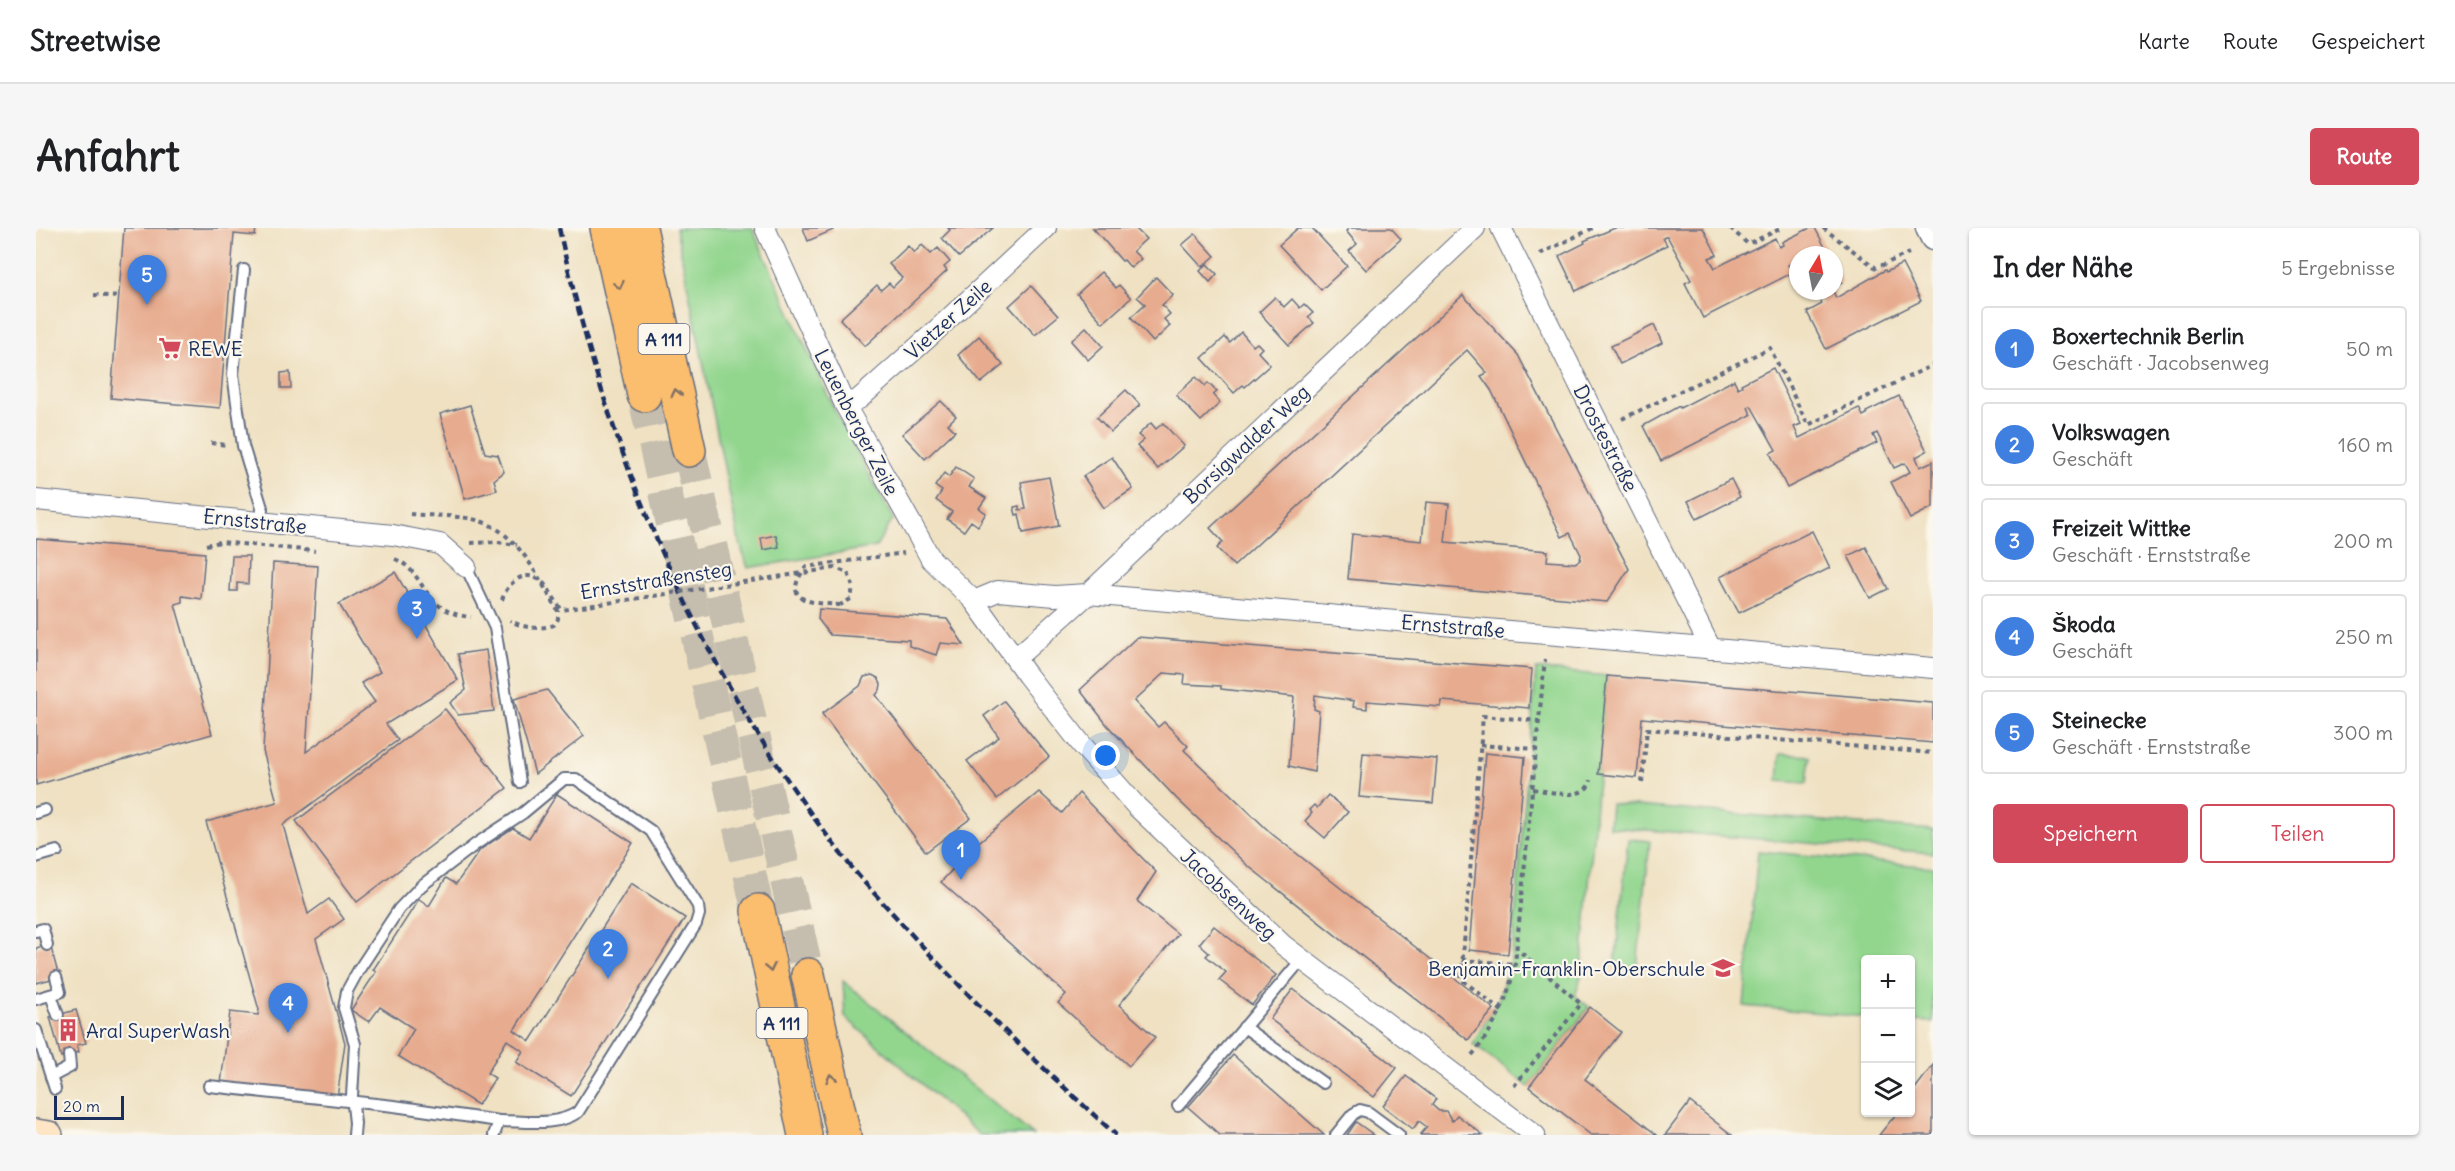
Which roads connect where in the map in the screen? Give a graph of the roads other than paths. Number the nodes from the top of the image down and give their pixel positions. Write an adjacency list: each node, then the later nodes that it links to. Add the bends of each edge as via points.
1 (607, 228): 10 (highway, A 111, one-way to 10)
2 (640, 228): 12 (highway, A 111, one-way to 2)
3 (765, 228): 11 (street, Leuenberger Zeile)
4 (1046, 228): 11 (street, Vietzer Zeile, via 859,399)
5 (1475, 228): 16 (street, Borsigwalder Weg)
6 (1501, 228): 18 (street, Drostestraße)
7 (1928, 228): 8 (street)
8 (1933, 238)
9 (244, 270): 14 (lane, via 233,375 243,446 262,508)
10 (644, 395)
11 (845, 405): 17 (street, Leuenberger Zeile, via 931,560)
12 (689, 450)
13 (36, 500): 14 (street, Ernststraße)
14 (261, 522): 15 (street, Ernststraße, via 393,535 440,544)
15 (466, 567): 21 (lane, via 499,644)
16 (1088, 594): 17 (street, Ernststraße, via 1054,596 998,591); 18 (street, Ernststraße); 19 (street, Borsigwalder Weg)
17 (974, 601): 19 (street, Jacobsenweg)
18 (1711, 649): 20 (street, Ernststraße)
19 (1016, 658): 27 (street, Jacobsenweg, via 1082,745 1137,807)
20 (1933, 668)
21 (520, 782)
22 (57, 851): 23 (lane)
23 (36, 857)
24 (758, 911): 47 (highway, A 111, one-way to 47)
25 (36, 931): 26 (lane, via 43,929)
26 (47, 945)
27 (1302, 959): 33 (lane); 51 (street, Jacobsenweg)
28 (808, 975): 48 (highway, A 111, one-way to 28)
29 (56, 977): 30 (lane, via 60,992)
30 (51, 995): 31 (lane); 32 (lane)
31 (37, 996)
32 (58, 1015)
33 (1245, 1027): 37 (lane); 41 (lane)
34 (36, 1030): 36 (lane)
35 (69, 1055): 36 (lane, via 70,1067)
36 (51, 1077): 39 (lane)
37 (1323, 1083)
38 (209, 1086): 40 (lane)
39 (55, 1089)
40 (353, 1102): 42 (lane); 42 (lane, via 355,1044 346,1019 345,999 358,971 399,909 421,886 564,779 576,779 651,831 698,906 699,914 578,1112 557,1121); 45 (lane)
41 (1178, 1106)
42 (499, 1121): 46 (lane)
43 (36, 1133): 44 (main road)
44 (49, 1135)
45 (354, 1135)
46 (494, 1135)
47 (805, 1135)
48 (844, 1135)
49 (1336, 1135): 50 (lane, via 1360,1110)
50 (1399, 1135)
51 (1535, 1135)

